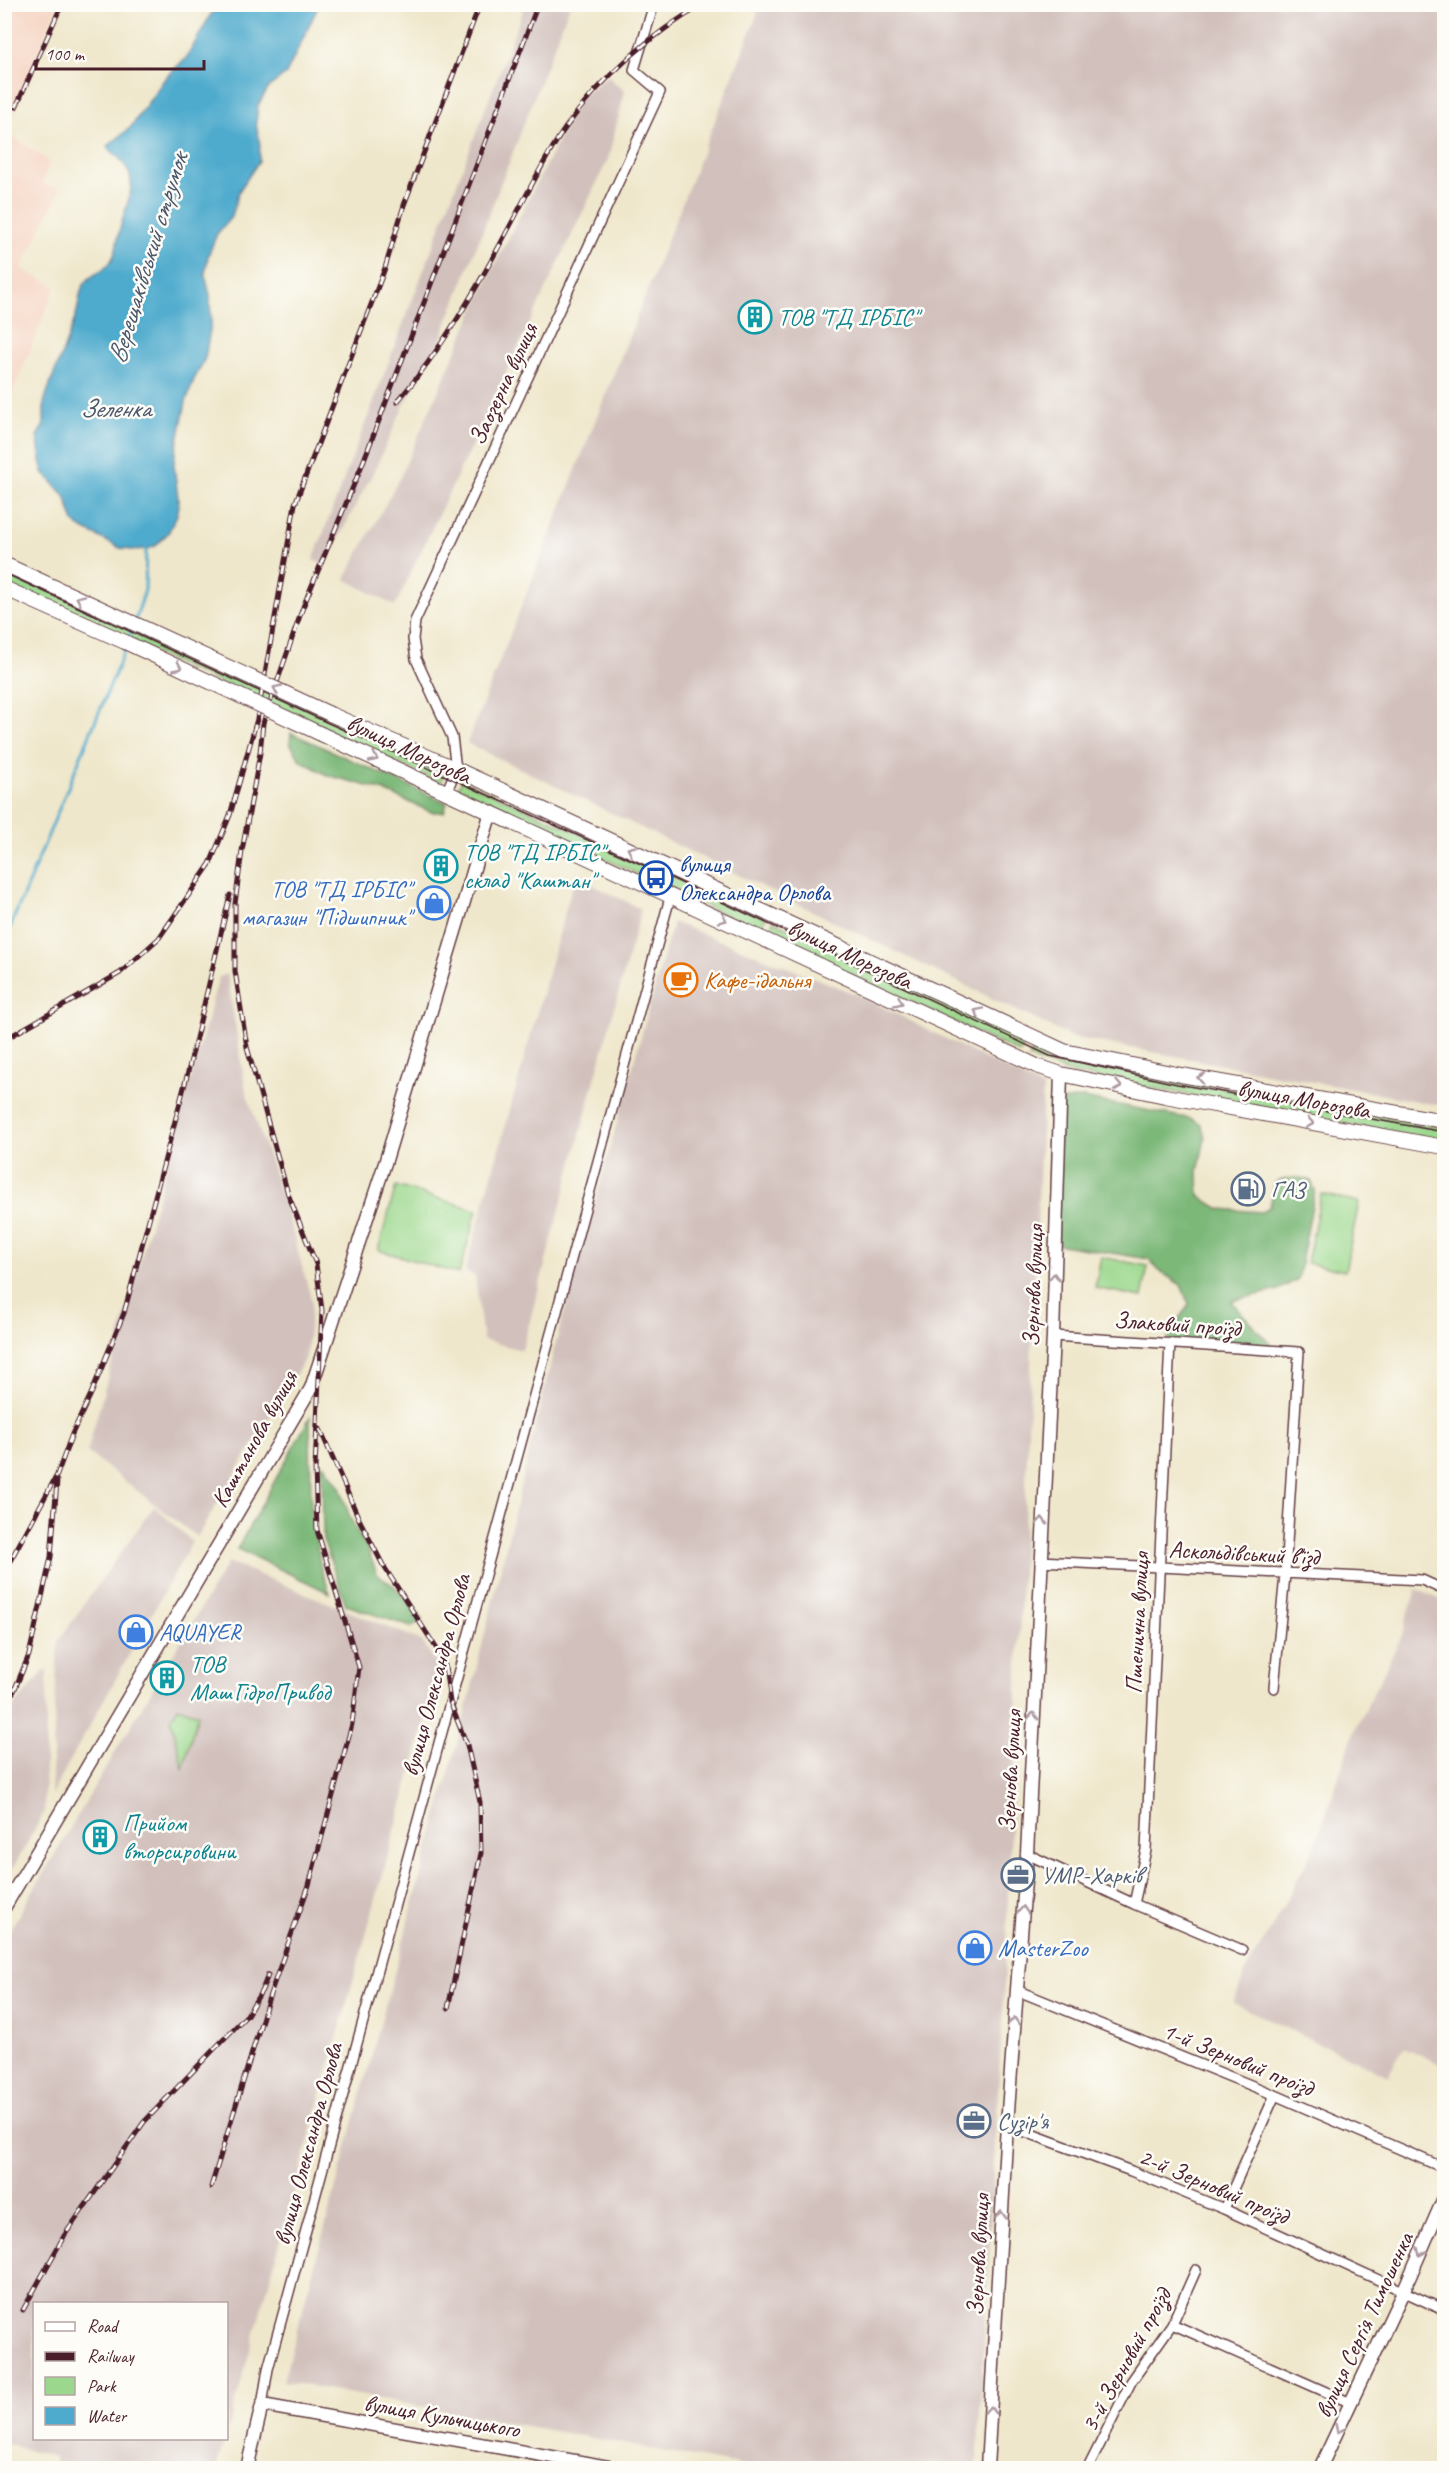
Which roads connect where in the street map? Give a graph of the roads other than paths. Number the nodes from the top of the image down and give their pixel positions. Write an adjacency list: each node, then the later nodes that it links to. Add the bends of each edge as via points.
1 (654, 4): 4 (street, Заозерна вулиця, via 634,70 660,92 415,621 416,659 447,722)
2 (4, 564): 4 (main road, вулиця Морозова, one-way to 2, bridge)
3 (4, 588): 5 (main road, вулиця Морозова, one-way to 5, bridge)
4 (456, 769): 5 (street, Заозерна вулиця); 8 (main road, вулиця Морозова, one-way to 4)
5 (447, 791): 6 (main road, вулиця Морозова)
6 (491, 812): 7 (main road, вулиця Морозова); 24 (street, Каштанова вулиця, via 386,1160 310,1388)
7 (671, 894): 9 (main road, вулиця Морозова, one-way to 9); 37 (street, вулиця Олександра Орлова, via 271,2358)
8 (771, 914): 9 (main road); 10 (main road, вулиця Морозова, one-way to 8)
9 (761, 937): 11 (main road, вулиця Морозова, one-way to 11)
10 (1031, 1037): 11 (main road); 13 (main road, вулиця Морозова, one-way to 10, via 1079,1055)
11 (1021, 1058): 12 (main road, вулиця Морозова)
12 (1061, 1074): 14 (main road, вулиця Морозова, one-way to 14); 15 (street, Зернова вулиця, one-way to 12)
13 (1444, 1121)
14 (1444, 1147)
15 (1053, 1336): 16 (street, Злаковий проїзд); 17 (street, Зернова вулиця, one-way to 15)
16 (1170, 1343): 18 (street, Пшенична вулиця); 19 (street, Злаковий проїзд, via 1299,1352)
17 (1040, 1561): 18 (street, Аскольдівський в'їзд); 22 (street, Зернова вулиця, one-way to 17)
18 (1159, 1568): 19 (street, Аскольдівський в'їзд); 23 (street, Пшенична вулиця, via 1146,1850)
19 (1285, 1575): 20 (street, Аскольдівський в'їзд, via 1422,1580); 21 (street)
20 (1444, 1590)
21 (1274, 1688)
22 (1027, 1854): 23 (street); 26 (street, Зернова вулиця, one-way to 22)
23 (1134, 1904): 25 (street)
24 (4, 1908)
25 (1242, 1950)
26 (1016, 1990): 27 (street, 1-й Зерновий проїзд); 28 (street, Зернова вулиця, one-way to 26)
27 (1275, 2095): 29 (street, 1-й Зерновий проїзд); 31 (street)
28 (1007, 2125): 31 (street, 2-й Зерновий проїзд); 40 (street, Зернова вулиця, one-way to 28)
29 (1444, 2168)
30 (1444, 2198): 33 (street, вулиця Сергія Тимошенка, one-way to 33)
31 (1224, 2209): 33 (street, 2-й Зерновий проїзд)
32 (1196, 2270): 35 (street, 3-й Зерновий проїзд)
33 (1403, 2292): 34 (street, 2-й Зерновий проїзд); 36 (street, вулиця Сергія Тимошенка)
34 (1444, 2310)
35 (1172, 2324): 36 (street); 41 (street, 3-й Зерновий проїзд, via 1131,2382)
36 (1352, 2403): 42 (street, вулиця Сергія Тимошенка, one-way to 42)
37 (262, 2405): 38 (street, вулиця Олександра Орлова); 39 (street, вулиця Кульчицького)
38 (247, 2469)
39 (614, 2469)
40 (987, 2469)
41 (1088, 2469)
42 (1320, 2469)

